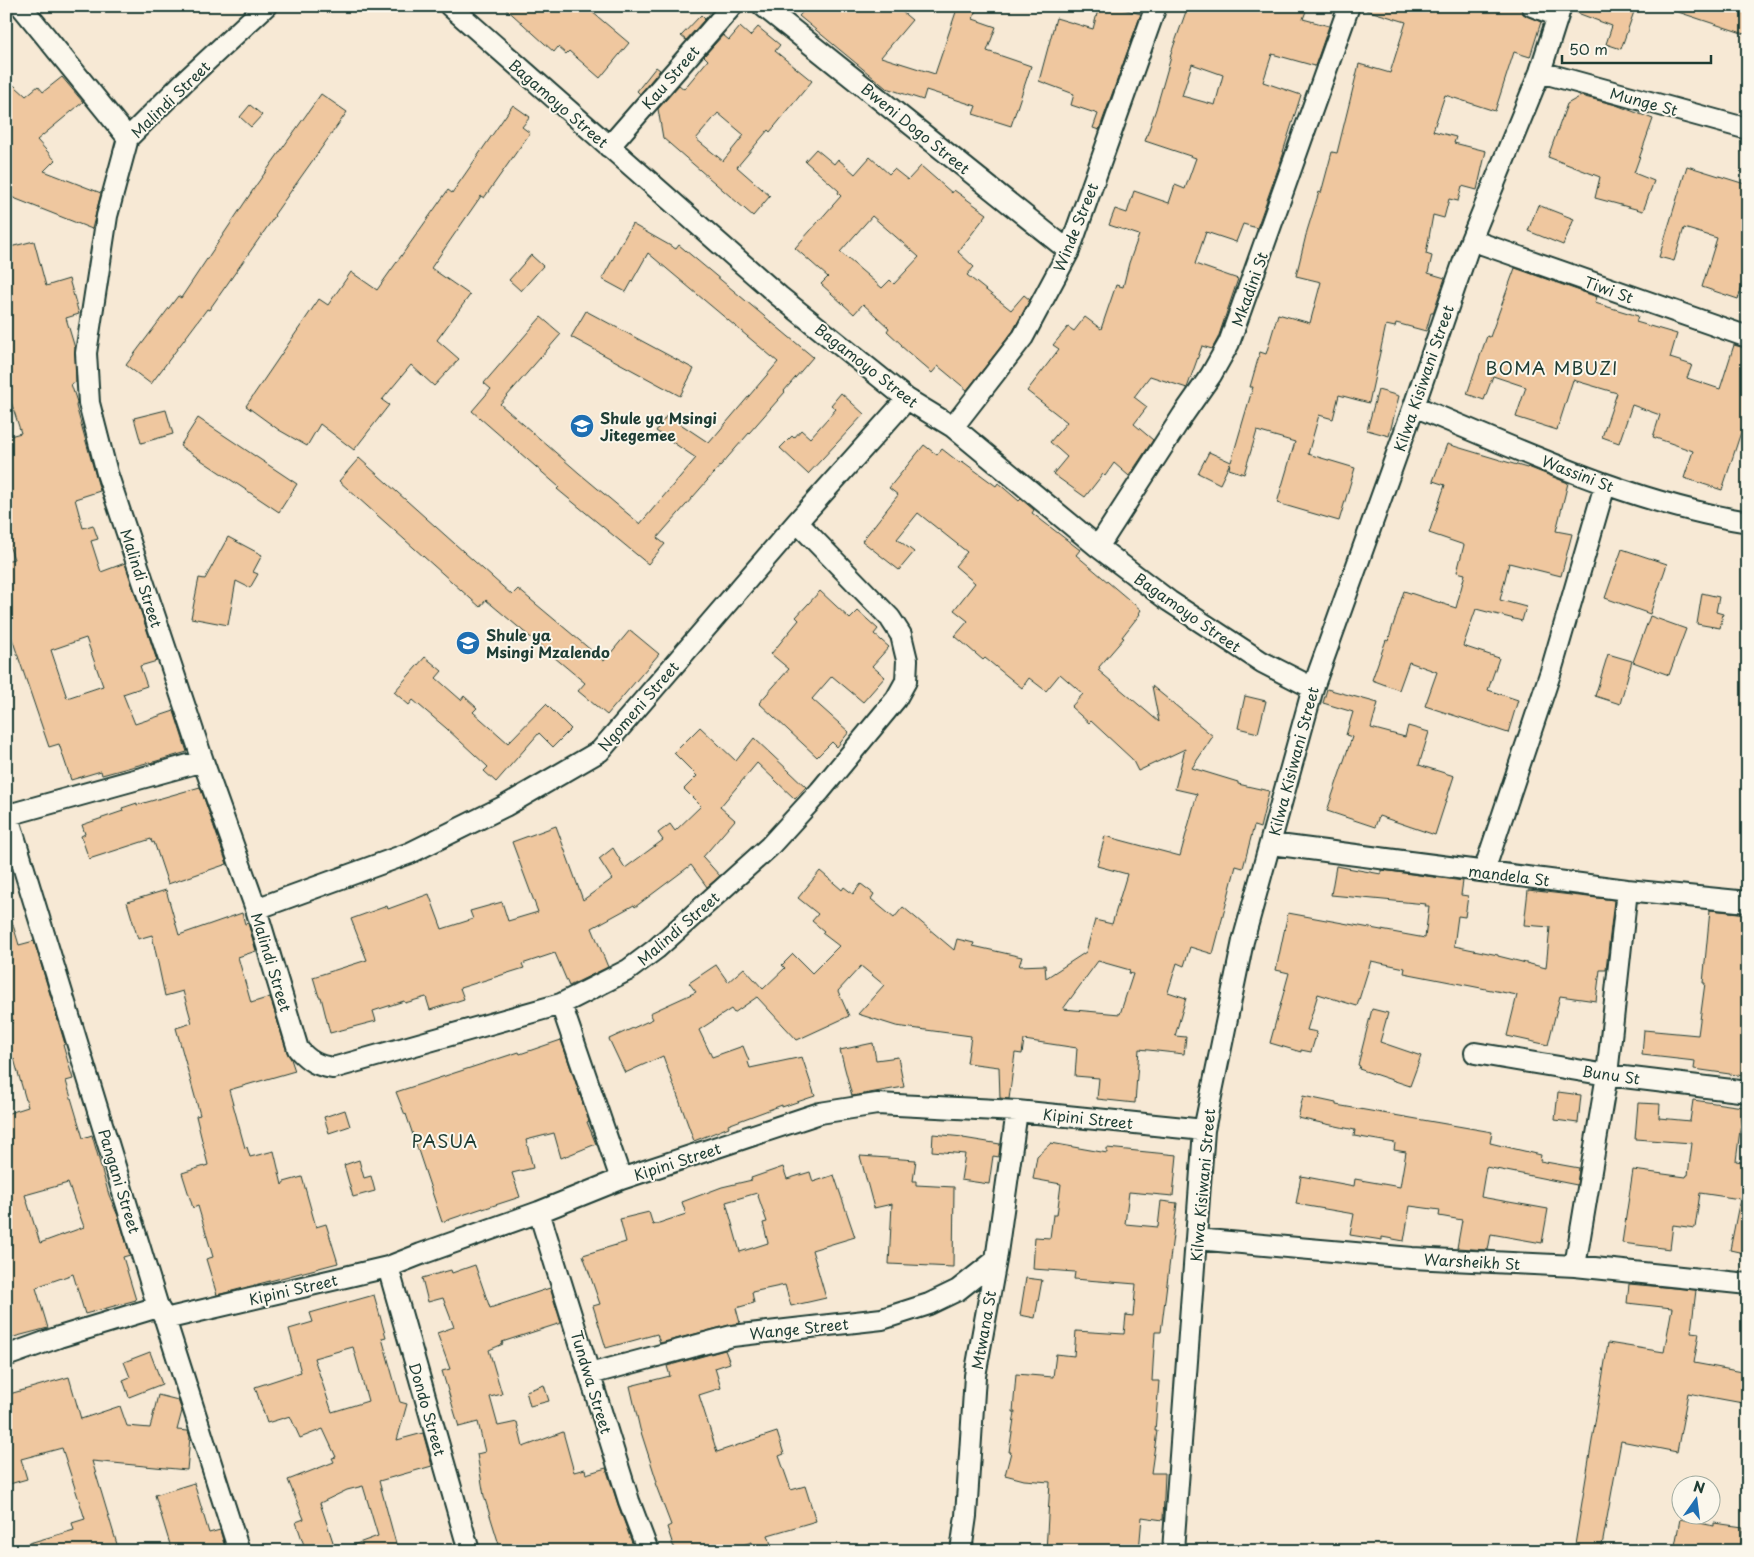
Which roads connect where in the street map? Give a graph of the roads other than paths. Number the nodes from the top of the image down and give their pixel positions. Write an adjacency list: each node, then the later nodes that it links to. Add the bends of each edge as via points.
1 (21, 6): 12 (street)
2 (266, 6): 12 (street, Malindi Street)
3 (450, 6): 13 (street, Bagamoyo Street)
4 (732, 6): 13 (street, Kau Street)
5 (763, 6): 15 (street, Bweni Dogo Street)
6 (1156, 6): 15 (street, Winde Street)
7 (1349, 6): 23 (street, Mkadini St, via 1229,343)
8 (1532, 6): 9 (street)
9 (1560, 11): 10 (street, Kilwa Kisiwani Street)
10 (1540, 72): 11 (street, Munge St); 14 (street, Kilwa Kisiwani Street)
11 (1748, 129)
12 (128, 138): 25 (street, Malindi Street, via 107,216 89,327 86,352 89,403 107,473)
13 (609, 147): 17 (street, Bagamoyo Street, via 780,296)
14 (1470, 240): 16 (street, Tiwi St); 18 (street, Kilwa Kisiwani Street)
15 (1069, 251): 19 (street, Winde Street, via 1023,337)
16 (1748, 337)
17 (907, 399): 19 (street, Bagamoyo Street); 21 (street, Ngomeni Street)
18 (1414, 406): 20 (street, Wassini St); 24 (street, Kilwa Kisiwani Street)
19 (953, 427): 23 (street, Bagamoyo Street)
20 (1605, 485): 22 (street, Wassini St, via 1712,517); 28 (street, via 1551,671)
21 (797, 522): 31 (street, Ngomeni Street, via 600,752 505,806 410,853); 32 (street, Malindi Street, via 890,618 902,635 907,660 906,681 890,707 769,847 656,949 628,970)
22 (1748, 522)
23 (1098, 547): 24 (street, Bagamoyo Street, via 1223,637 1262,662)
24 (1313, 688): 27 (street, Kilwa Kisiwani Street)
25 (203, 761): 26 (street); 31 (street, Malindi Street)
26 (7, 812): 45 (street, Pangani Street)
27 (1271, 844): 28 (street, mandela St); 37 (street, Kilwa Kisiwani Street, via 1243,942)
28 (1484, 871): 29 (street, mandela St)
29 (1627, 890): 30 (street, mandela St); 34 (street)
30 (1748, 902)
31 (256, 908): 32 (street, Malindi Street, via 298,1050 319,1066 333,1068)
32 (561, 1004): 38 (street)
33 (1475, 1052): 34 (street, Bunu St)
34 (1607, 1075): 35 (street, Bunu St); 42 (street)
35 (1748, 1092)
36 (1017, 1111): 37 (street, Kipini Street); 38 (street, Kipini Street, via 877,1104 820,1113); 41 (street, Mtwana St)
37 (1204, 1130): 40 (street, Kilwa Kisiwani Street)
38 (621, 1179): 39 (street, Kipini Street)
39 (539, 1212): 43 (street, Kipini Street); 47 (street, Tundwa Street)
40 (1196, 1239): 42 (street, Warsheikh St, via 1412,1258); 52 (street, Kilwa Kisiwani Street)
41 (996, 1260): 47 (street, Wange Street, via 958,1290 929,1304 882,1319 732,1336); 51 (street, Mtwana St, via 975,1376)
42 (1575, 1266): 44 (street, Warsheikh St)
43 (388, 1267): 45 (street, Kipini Street); 49 (street, Dondo Street)
44 (1748, 1284)
45 (161, 1313): 46 (street, Kipini Street, via 59,1337); 48 (street, Pangani Street)
46 (6, 1356)
47 (590, 1374): 50 (street, Tundwa Street)
48 (239, 1551)
49 (469, 1551)
50 (648, 1551)
51 (961, 1551)
52 (1173, 1551)

